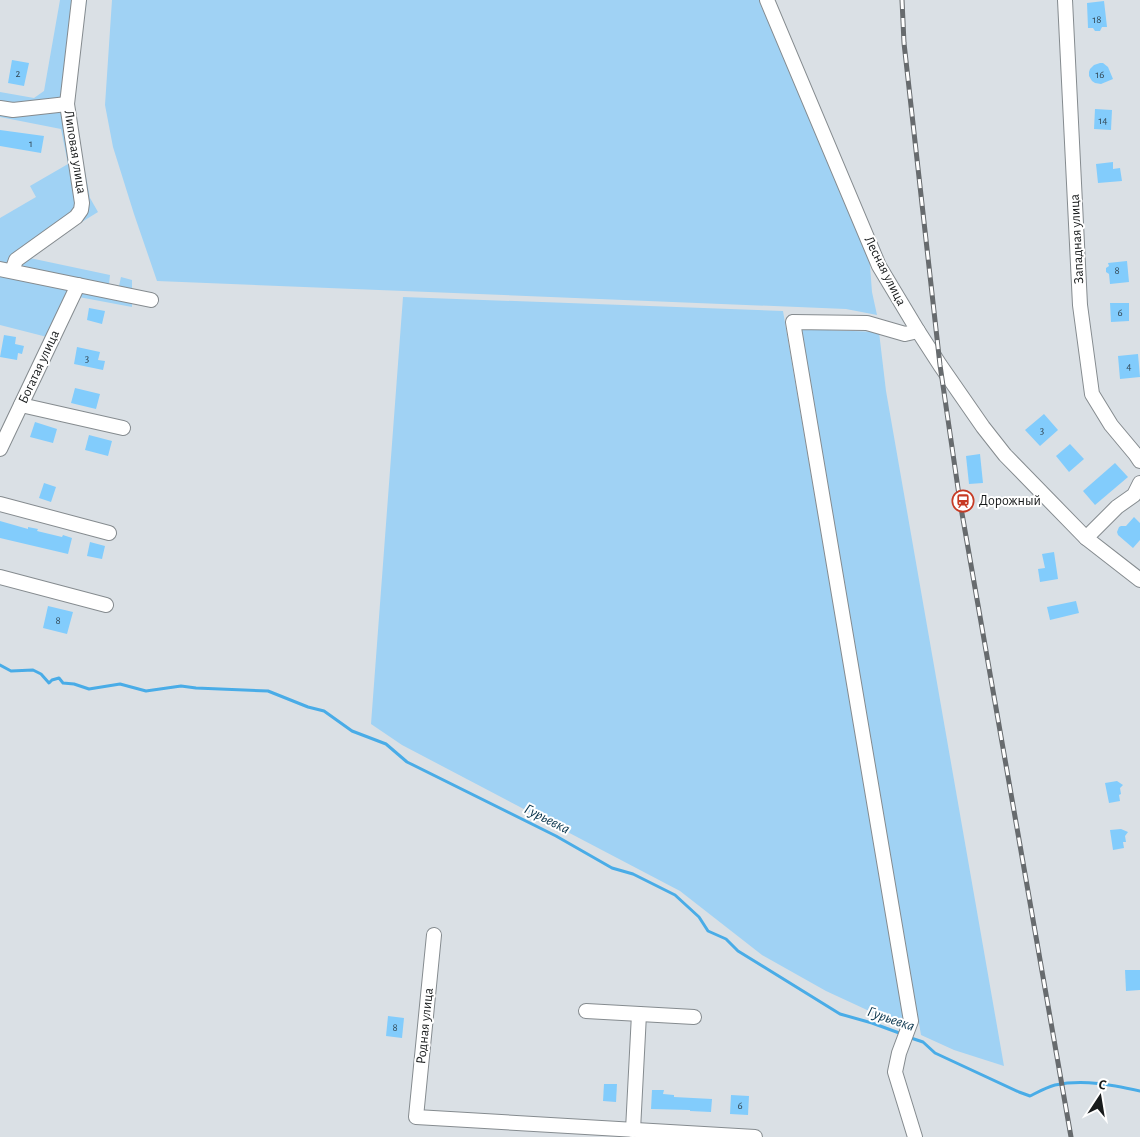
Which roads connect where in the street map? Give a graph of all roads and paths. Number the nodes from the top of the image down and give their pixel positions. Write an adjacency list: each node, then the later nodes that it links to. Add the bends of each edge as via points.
1 (79, 0): 4 (street, Липовая улица)
2 (767, 0): 9 (street, Лесная улица, via 879,266)
3 (1065, 0): 13 (street, Западная улица, via 1080,305 1092,394 1111,425)
4 (67, 104): 5 (street, via 13,110); 6 (street, Липовая улица, via 82,210)
5 (0, 108)
6 (6, 270): 7 (street)
7 (78, 285): 8 (street); 10 (street, Богатая улица)
8 (151, 300)
9 (918, 331): 17 (street, Лесная улица, via 1005,455); 27 (street, via 905,334 867,323 793,322 911,1021 895,1072)
10 (21, 405): 11 (street); 12 (street, Богатая улица)
11 (123, 428)
12 (0, 449)
13 (1140, 461)
14 (1140, 483): 17 (street, via 1134,495)
15 (0, 504): 16 (street)
16 (109, 533)
17 (1086, 538): 19 (street, Лесная улица)
18 (0, 577): 20 (street)
19 (1140, 580)
20 (106, 605)
21 (434, 935): 25 (street, Родная улица, via 416,1116)
22 (586, 1011): 23 (street)
23 (639, 1014): 24 (street); 25 (street)
24 (694, 1017)
25 (633, 1130): 26 (street)
26 (755, 1137)
27 (915, 1137)

